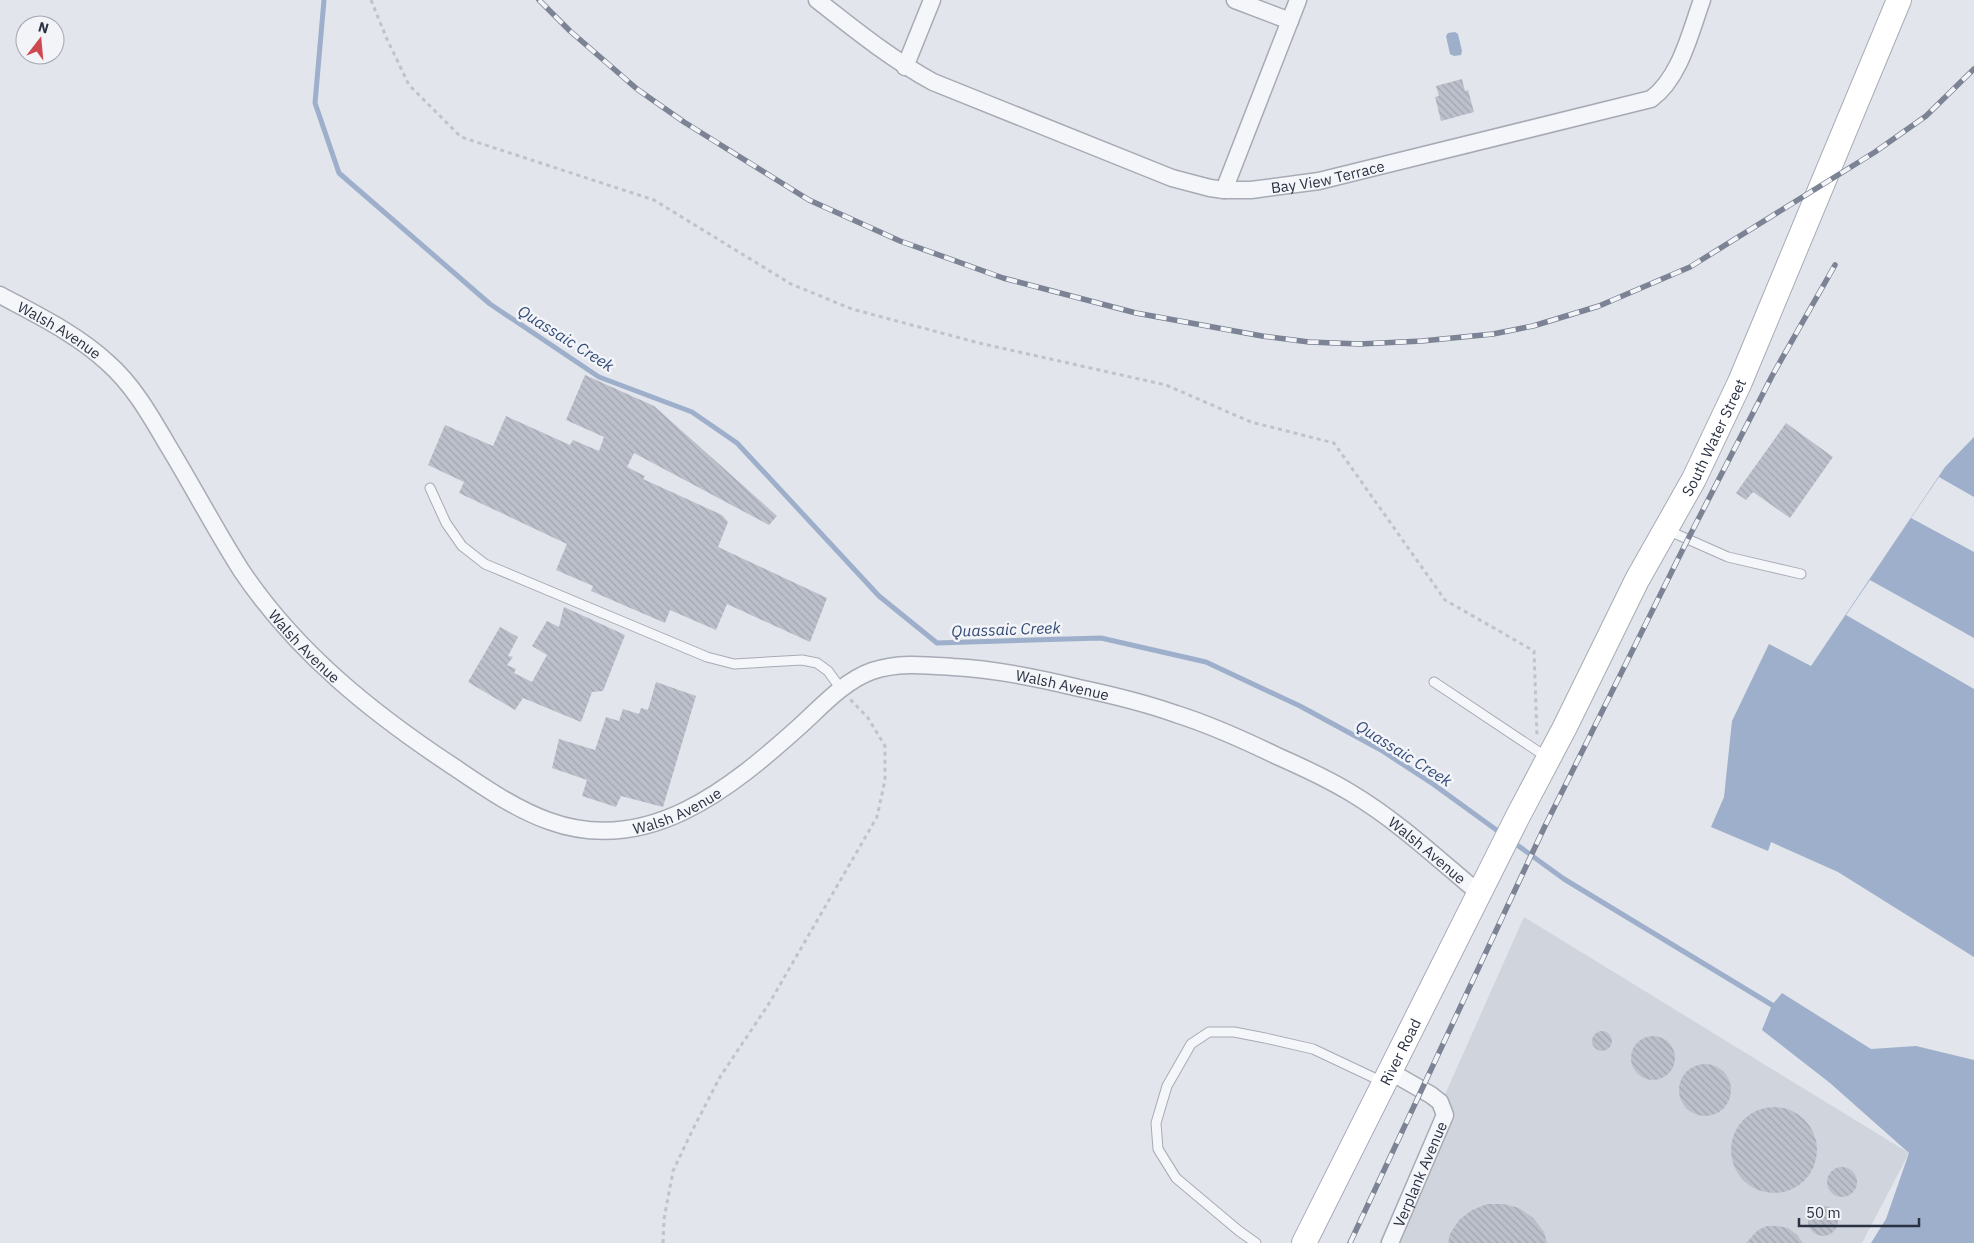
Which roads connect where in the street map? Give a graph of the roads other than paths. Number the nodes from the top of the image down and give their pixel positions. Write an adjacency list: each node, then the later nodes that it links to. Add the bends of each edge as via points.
1 (817, 0): 8 (street, Bay View Terrace)
2 (932, 0): 8 (street)
3 (1236, 0): 7 (street)
4 (1298, 0): 7 (street)
5 (1702, 0): 9 (street, Bay View Terrace, via 1673,75 1651,99 1319,181 1251,190)
6 (1899, 0): 12 (street, South Water Street, via 1740,382 1694,479)
7 (1290, 22): 9 (street)
8 (906, 67): 9 (street, Bay View Terrace, via 933,82 1172,178)
9 (1224, 190)
10 (0, 295): 15 (street, Walsh Avenue, via 87,346 109,363 130,386 242,571 314,660 407,736 526,811 550,822 602,831 651,824 682,813 760,762)
11 (430, 488): 15 (lane, via 446,523 462,546 485,564 707,657 734,664 817,662)
12 (1664, 529): 13 (lane, via 1728,557); 16 (street, South Water Street)
13 (1801, 574)
14 (1434, 682): 16 (lane)
15 (841, 689): 18 (street, Walsh Avenue, via 874,670 895,666 977,668 1038,678 1174,713 1219,729 1348,791 1384,814)
16 (1549, 757): 17 (street, South Water Street)
17 (1496, 860): 18 (street, River Road)
18 (1480, 894): 19 (street, River Road)
19 (1388, 1077): 20 (lane, via 1313,1049 1234,1032 1209,1032 1191,1044 1168,1086 1159,1113 1156,1123 1158,1149 1176,1178); 21 (street, River Road); 22 (street, Verplank Avenue, via 1431,1095 1440,1102 1445,1115)
20 (1256, 1243)
21 (1304, 1243)
22 (1390, 1243)

